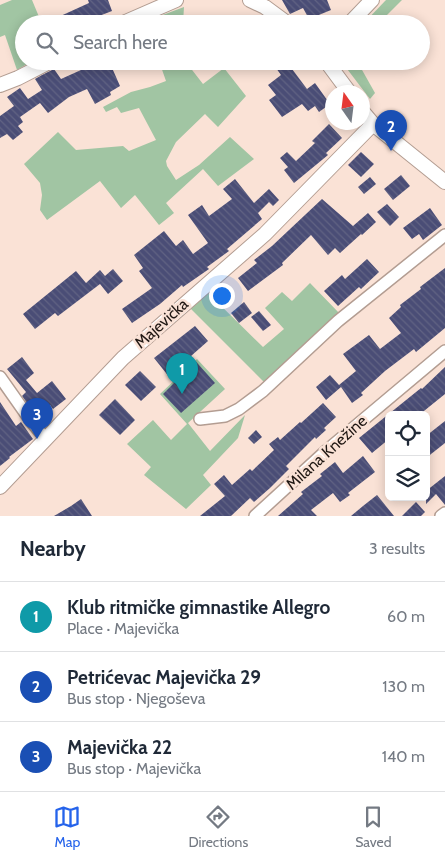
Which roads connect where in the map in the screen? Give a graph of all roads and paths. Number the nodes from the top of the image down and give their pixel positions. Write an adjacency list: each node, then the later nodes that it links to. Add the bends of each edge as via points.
1 (176, 0): 4 (street)
2 (250, 0): 5 (street)
3 (372, 0): 6 (street)
4 (142, 15)
5 (276, 15)
6 (358, 15)
7 (34, 70): 9 (street)
8 (333, 70): 10 (street)
9 (0, 85)
10 (344, 85)
11 (370, 121): 12 (street)
12 (372, 124): 13 (street); 18 (street, Majevička, via 265,234 123,358)
13 (445, 182)
14 (445, 235): 17 (street, via 325,332 239,409 225,416)
15 (445, 350): 21 (street, Milana Knežine, via 395,390)
16 (0, 377): 18 (street)
17 (200, 419)
18 (46, 439): 19 (street, Majevička)
19 (0, 488)
20 (445, 513): 22 (street)
21 (254, 516)
22 (441, 516)

